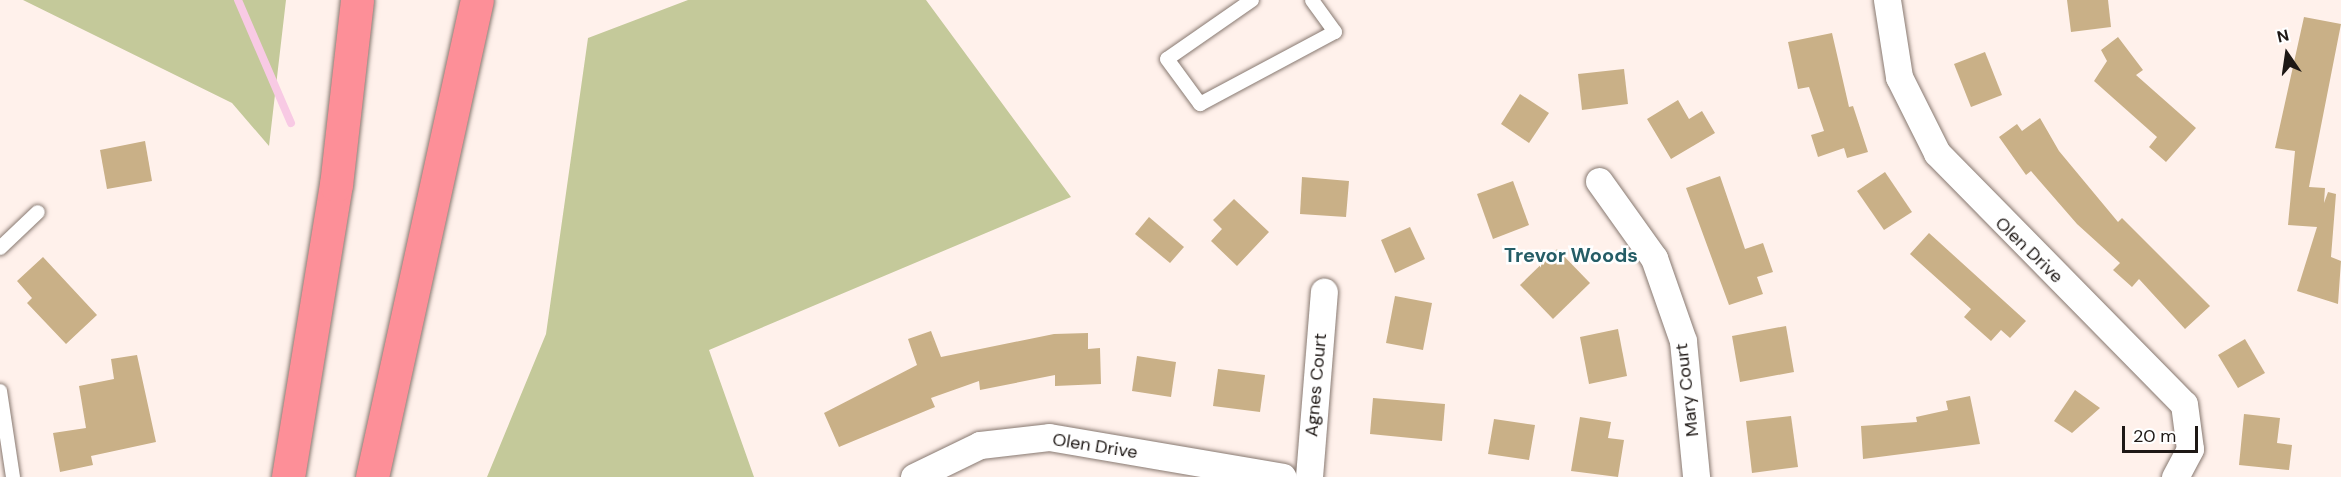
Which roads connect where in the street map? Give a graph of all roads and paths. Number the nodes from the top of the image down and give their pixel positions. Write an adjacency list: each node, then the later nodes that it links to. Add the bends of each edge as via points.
1 (357, 0): 10 (highway)
2 (477, 0): 15 (highway)
3 (1252, 0): 4 (lane, via 1167,58 1200,104 1335,32)
4 (1312, 0)
5 (1887, 0): 20 (street, Olen Drive, via 1899,77 1937,153 2184,404 2190,450)
6 (1599, 181): 19 (street, Mary Court, via 1654,258 1679,331)
7 (38, 212): 8 (lane)
8 (0, 249)
9 (1324, 292): 18 (street, Agnes Court)
10 (309, 365): 13 (highway); 14 (highway)
11 (0, 391): 12 (lane)
12 (14, 477)
13 (269, 477)
14 (288, 477)
15 (372, 477)
16 (914, 477): 17 (street, Olen Drive, via 980,445 1049,437)
17 (1283, 477)
18 (1309, 477)
19 (1696, 477)
20 (2175, 477)

